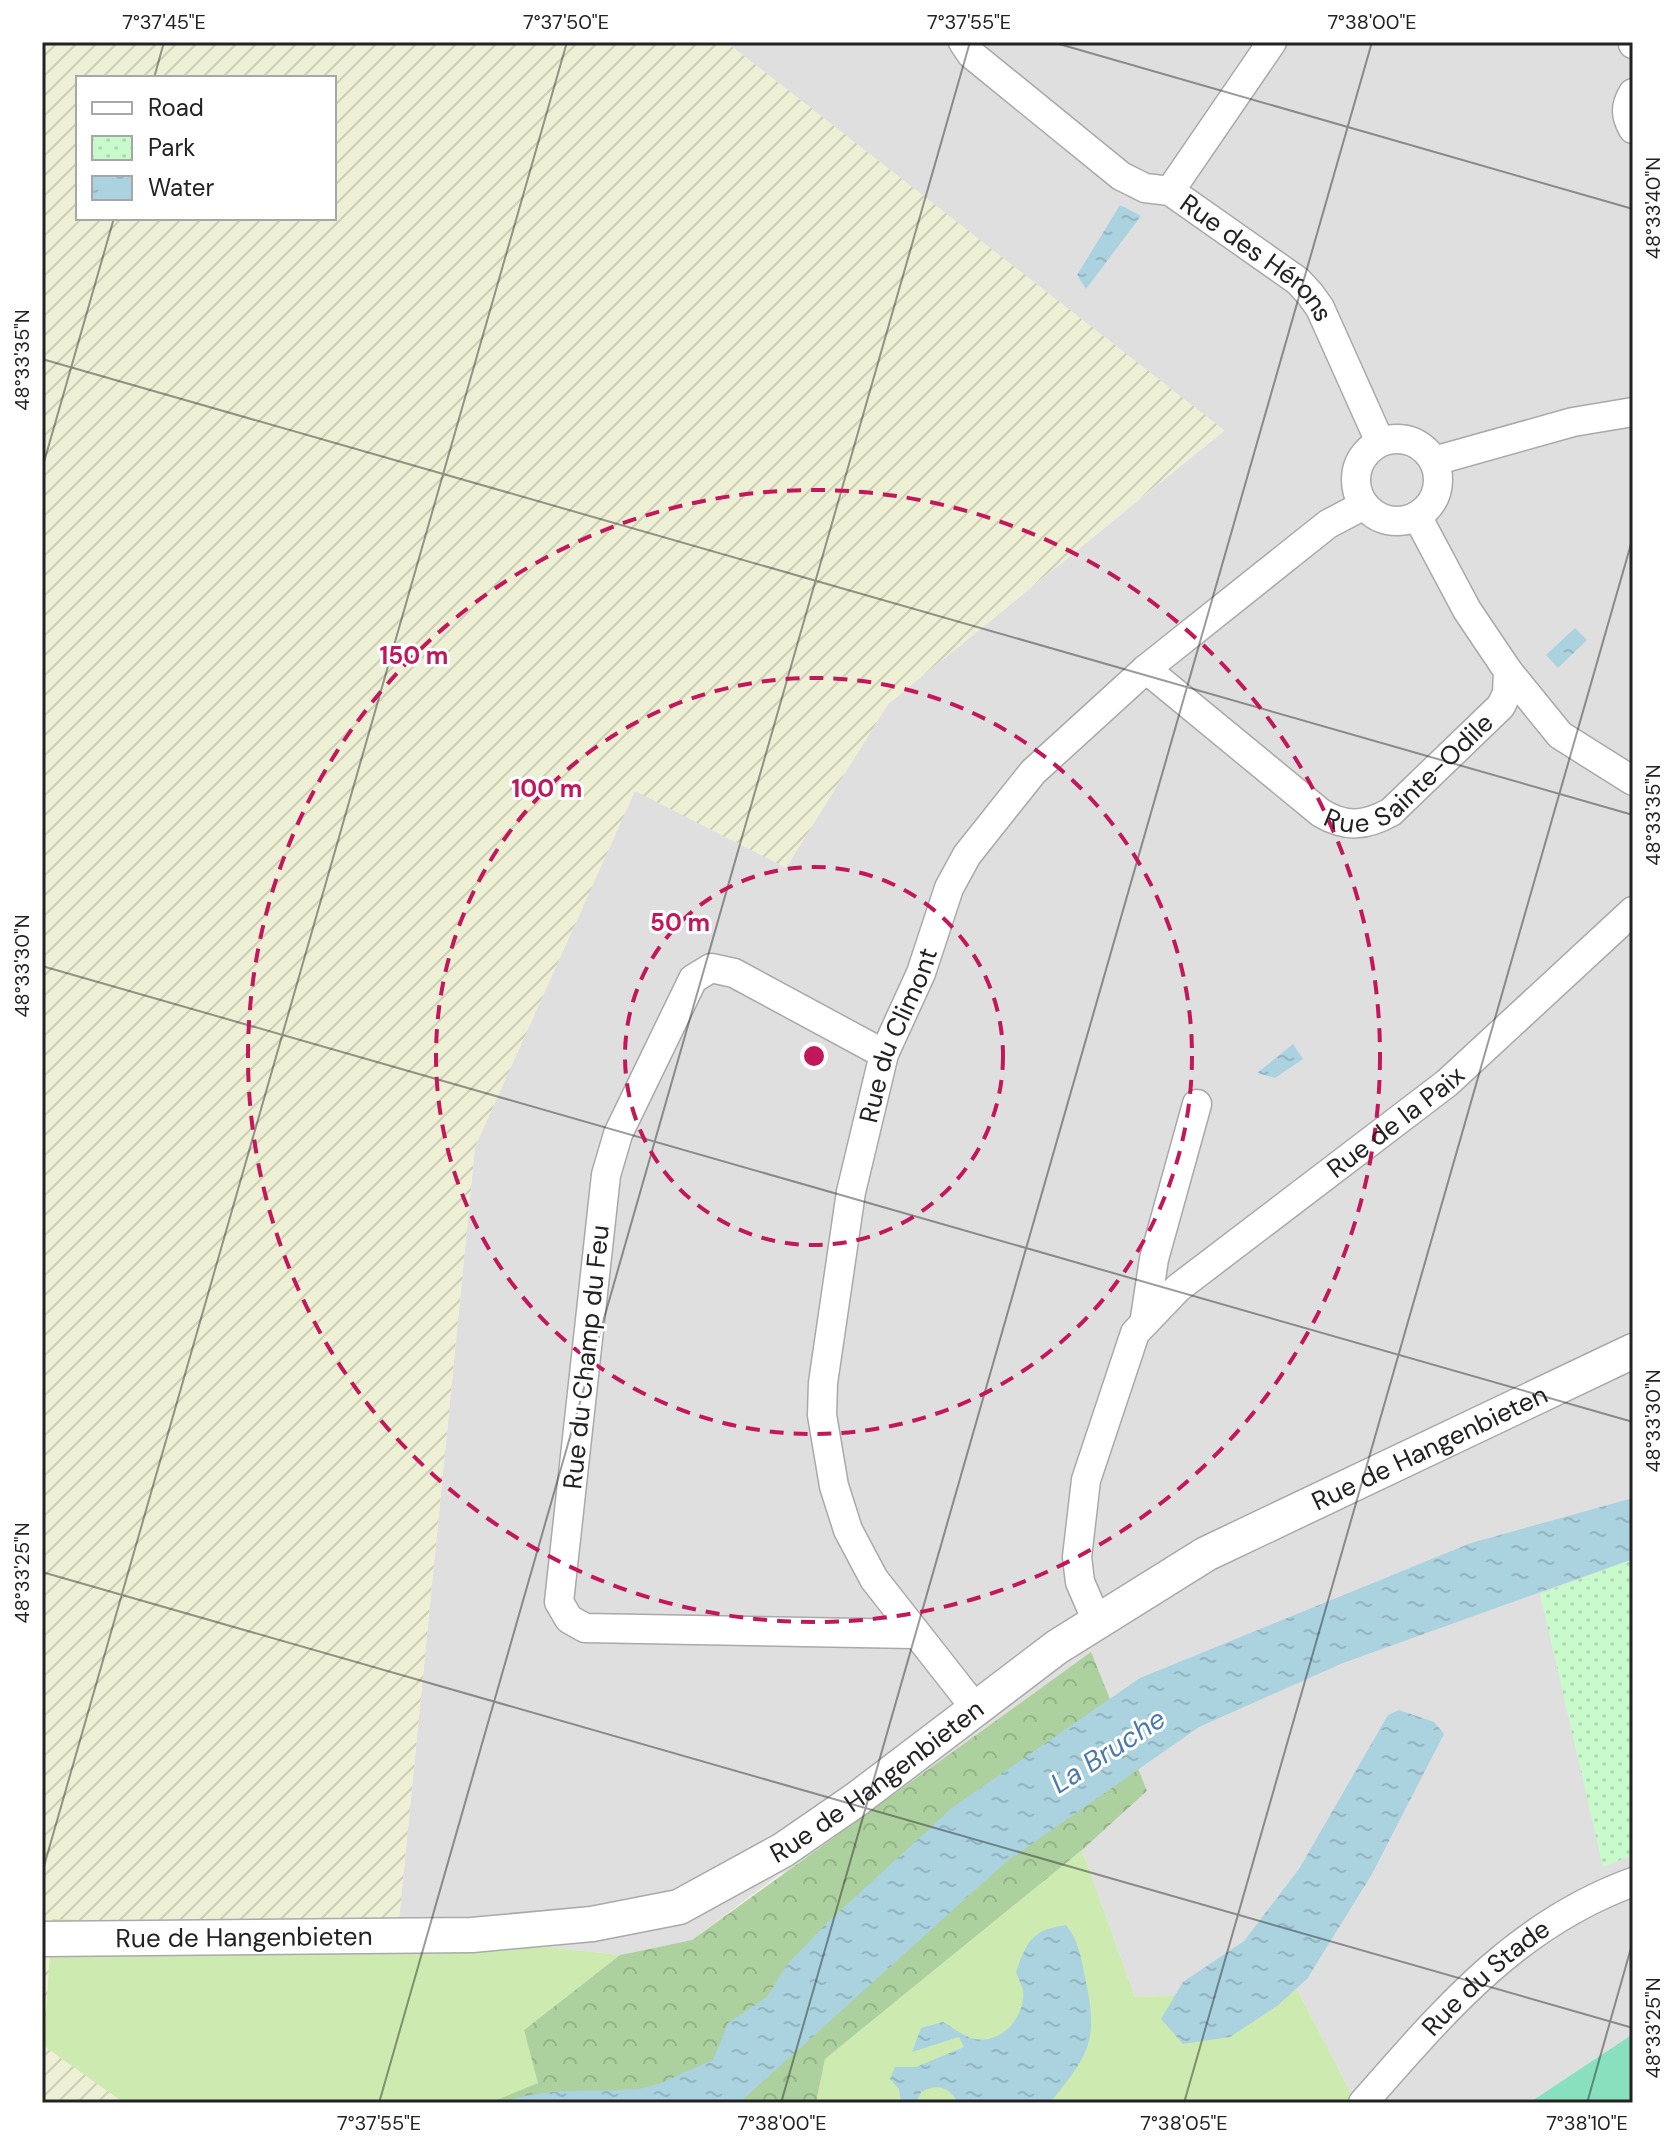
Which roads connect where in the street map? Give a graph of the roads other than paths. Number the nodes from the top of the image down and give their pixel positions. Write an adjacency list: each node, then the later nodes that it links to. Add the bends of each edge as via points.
1 (963, 42): 5 (street, Rue des Hérons, via 1121,176 1145,188)
2 (1272, 42): 5 (street)
3 (1633, 93): 4 (street, via 1627,103)
4 (1633, 129)
5 (1170, 191): 7 (street, Rue des Hérons, via 1310,294)
6 (1633, 412): 8 (street, via 1573,422)
7 (1380, 442): 8 (street, via 1398,438 1423,447); 9 (street, via 1364,454 1356,470)
8 (1434, 461): 10 (street, via 1439,478 1431,503)
9 (1364, 505): 10 (street, via 1382,519); 11 (street, Rue du Climont, via 1328,524)
10 (1417, 516): 12 (street, Rue Sainte-Odile, via 1467,610)
11 (1146, 669): 12 (street, Rue Sainte-Odile, via 1321,813 1354,825 1391,812 1501,706); 15 (street, Rue du Climont, via 1033,772 967,855)
12 (1508, 671): 13 (street, via 1560,735)
13 (1633, 781)
14 (1633, 911): 17 (street, Rue de la Paix, via 1447,1083)
15 (884, 1054): 20 (street, Rue du Climont, via 851,1192 822,1415 848,1530 874,1579); 20 (street, Rue du Champ du Feu, via 734,973 711,968 693,979 618,1134 606,1175 559,1602 569,1619 585,1628)
16 (1197, 1104): 17 (street, Rue de la Paix, via 1154,1259)
17 (1145, 1318): 19 (street, Rue de la Paix, via 1127,1351 1080,1510 1080,1582)
18 (1633, 1351): 19 (street, Rue de Hangenbieten, via 1219,1547)
19 (1096, 1619): 21 (street, Rue de Hangenbieten)
20 (914, 1634): 21 (street, Rue du Climont)
21 (976, 1709): 23 (street, Rue de Hangenbieten, via 783,1850 679,1907 592,1924 472,1935)
22 (1633, 1882): 24 (street, Rue du Stade, via 1590,1899 1498,1958)
23 (42, 1939)
24 (1363, 2103)

